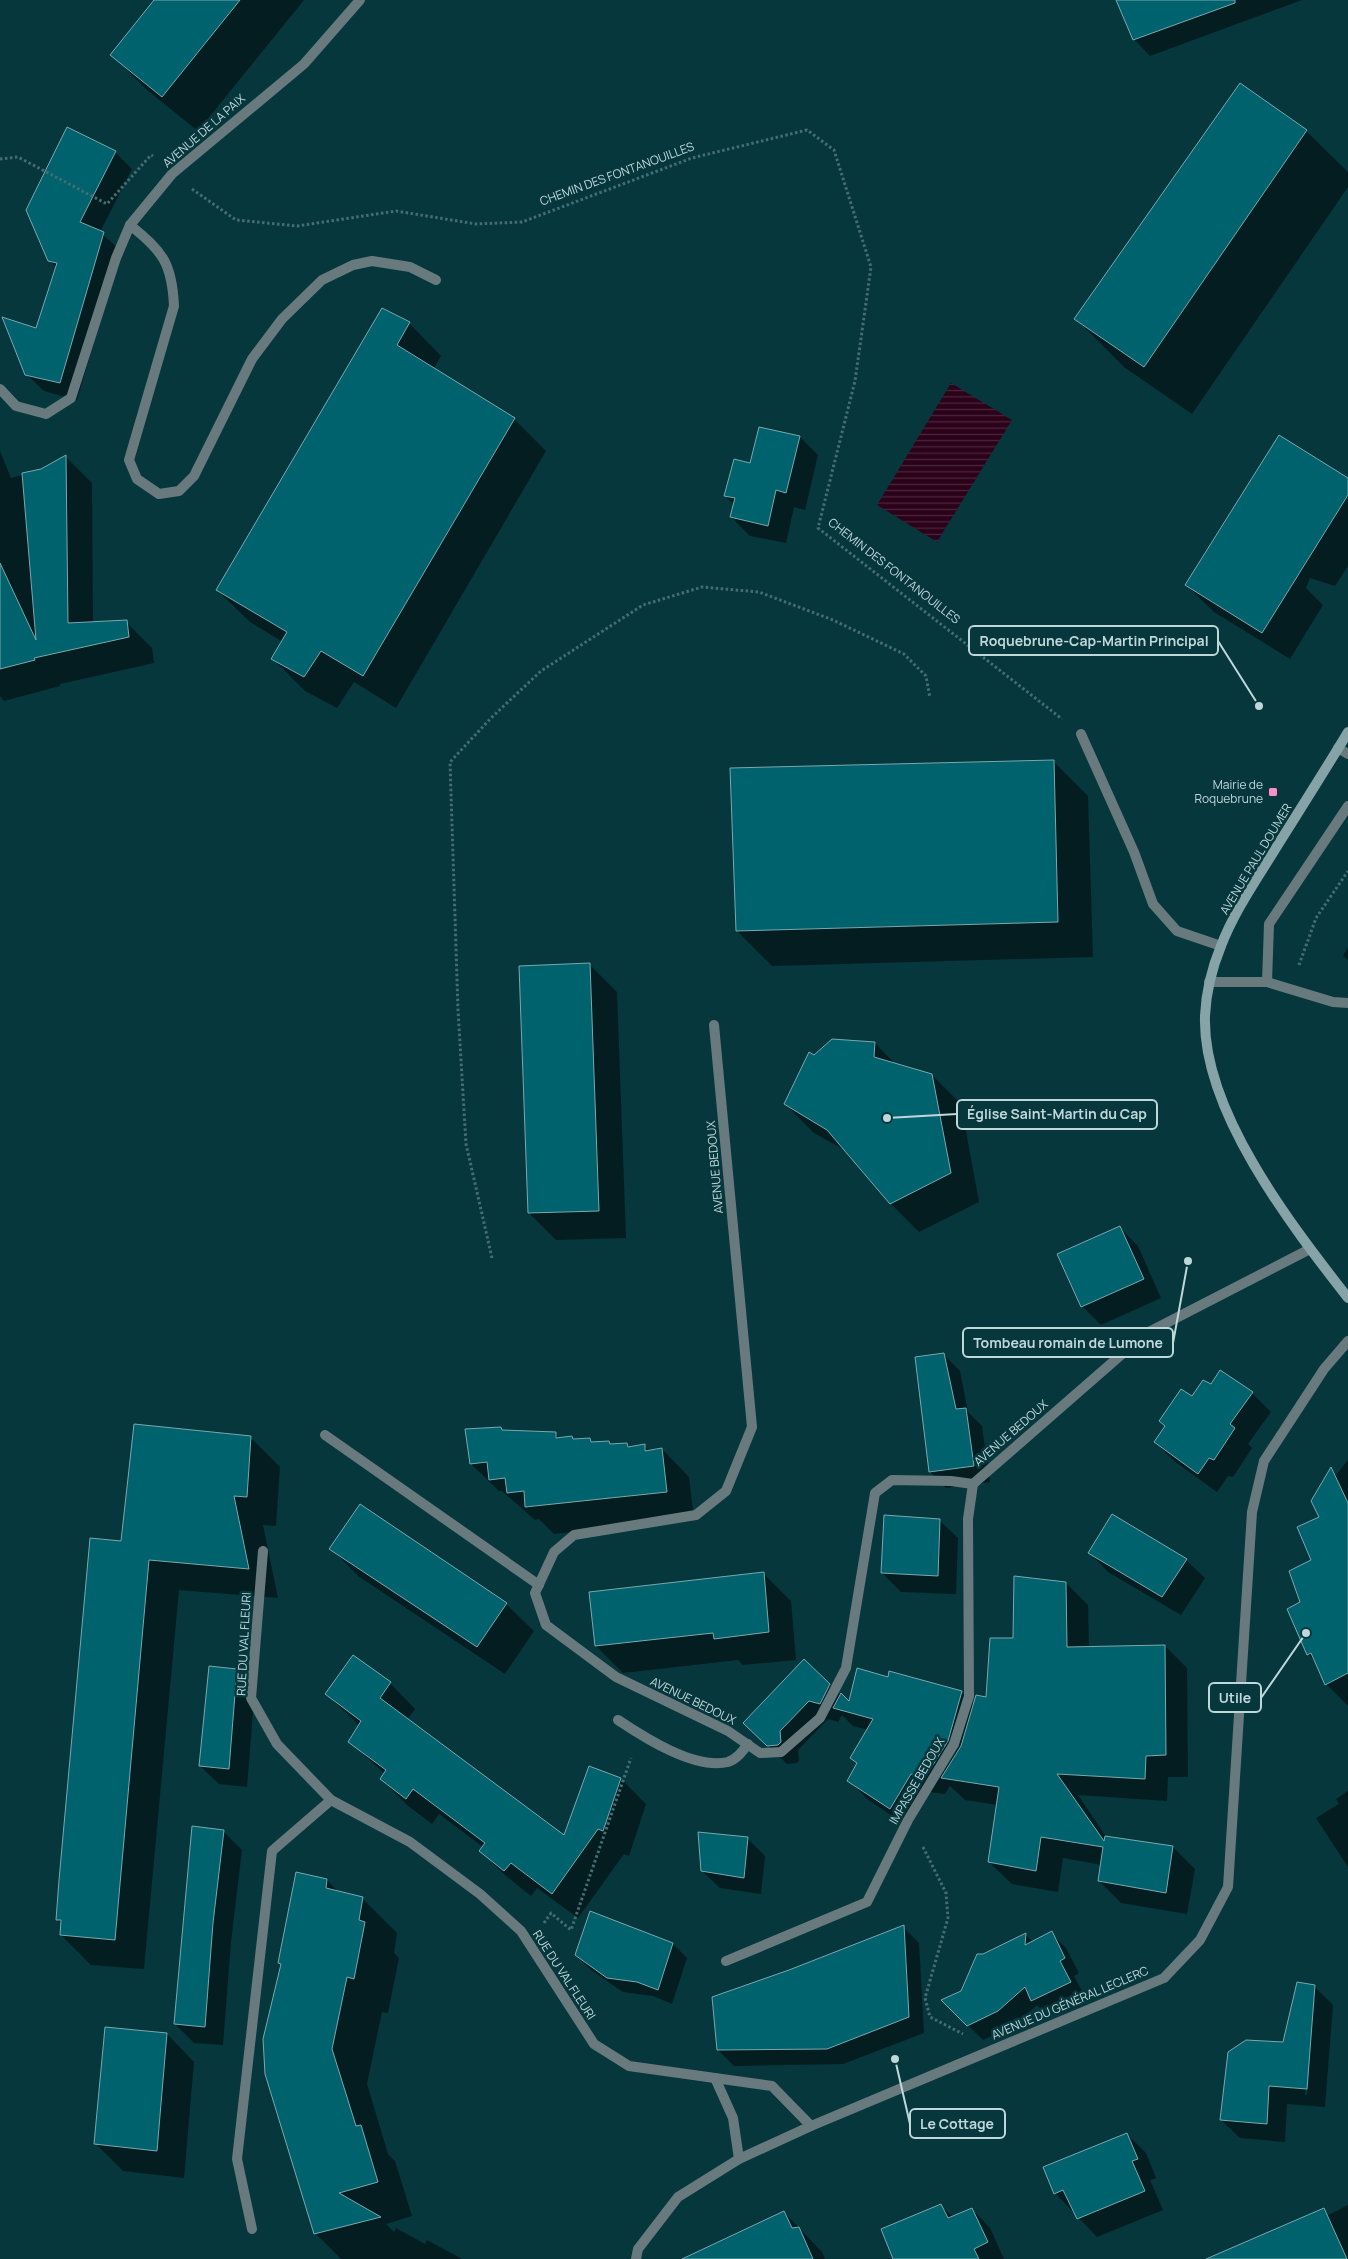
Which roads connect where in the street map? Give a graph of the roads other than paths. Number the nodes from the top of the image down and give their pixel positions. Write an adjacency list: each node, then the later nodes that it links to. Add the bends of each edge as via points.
1 (360, 0): 2 (street, AVENUE DE LA PAIX, via 304,64 172,174)
2 (130, 225): 3 (street, via 163,256 173,282 174,306 129,460 137,479 159,494 179,492 194,476 252,359 282,318 322,280 353,264 372,260 410,267); 4 (street, AVENUE DE LA PAIX, via 116,258 71,398 46,414 16,406)
3 (436, 280)
4 (0, 389)
5 (1348, 732): 7 (main road, AVENUE PAUL DOUMER)
6 (1081, 734): 10 (street, via 1134,852 1153,904 1177,931)
7 (1338, 748): 8 (street); 10 (main road, AVENUE PAUL DOUMER, via 1238,908)
8 (1348, 754)
9 (1348, 806): 12 (street, via 1268,924)
10 (1221, 946): 11 (main road, AVENUE PAUL DOUMER)
11 (1209, 982): 12 (street); 15 (main road, AVENUE PAUL DOUMER, via 1205,1017 1209,1056 1218,1090 1230,1120 1259,1173)
12 (1267, 982): 13 (street, via 1333,1002)
13 (1348, 1003)
14 (714, 1025): 21 (street, AVENUE BEDOUX, via 752,1427 726,1490 696,1515 574,1535 554,1552)
15 (1310, 1249): 16 (main road, AVENUE PAUL DOUMER); 19 (street, AVENUE BEDOUX, via 1145,1334)
16 (1348, 1298)
17 (1348, 1341): 27 (street, AVENUE DU GÉNÉRAL LECLERC, via 1324,1369 1264,1461 1252,1512 1228,1887 1200,1940 1164,1978)
18 (325, 1434): 21 (street)
19 (973, 1484): 23 (street, AVENUE BEDOUX, via 892,1480 875,1493 846,1668 842,1676 820,1718 781,1752 760,1753); 25 (street, IMPASSE BEDOUX, via 968,1519 969,1696 954,1744 908,1820 867,1902)
20 (263, 1551): 24 (street, RUE DU VAL FLEURI, via 251,1698 277,1744)
21 (539, 1585): 23 (street, AVENUE BEDOUX, via 536,1593 546,1625 616,1677 728,1730)
22 (618, 1720): 23 (street, via 644,1737 694,1760 729,1761 740,1755)
23 (748, 1744)
24 (331, 1800): 26 (street, RUE DU VAL FLEURI, via 410,1842 480,1894 521,1931 594,2044 629,2066); 29 (street, via 272,1851 237,2159)
25 (726, 1961)
26 (715, 2078): 27 (street, RUE DU VAL FLEURI, via 772,2086); 28 (street, via 733,2118)
27 (811, 2126): 28 (street, AVENUE DU GÉNÉRAL LECLERC)
28 (739, 2159): 30 (street, AVENUE DU GÉNÉRAL LECLERC, via 678,2197 638,2249)
29 (252, 2229)
30 (636, 2259)

